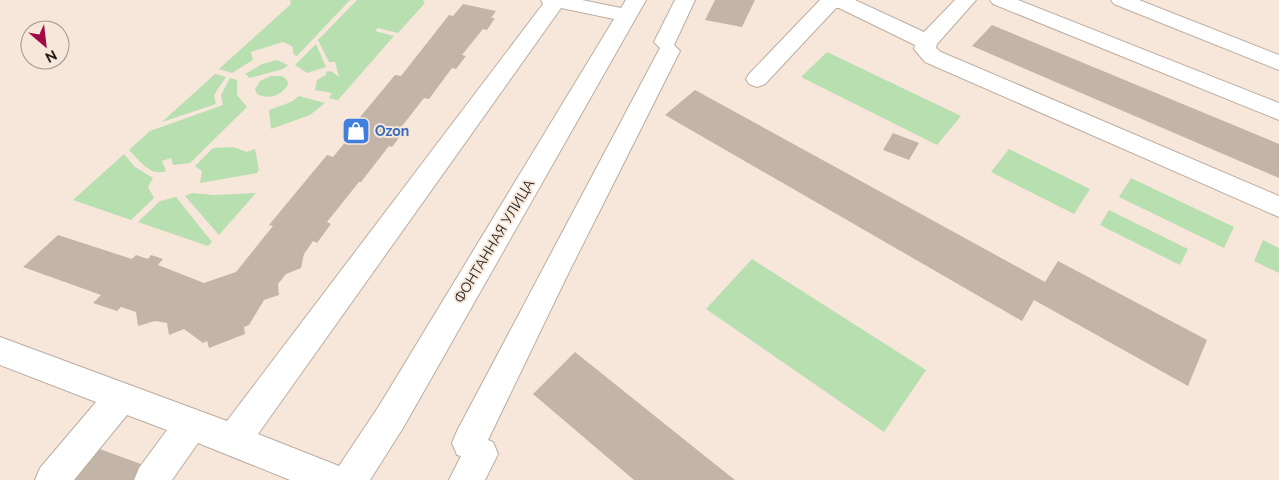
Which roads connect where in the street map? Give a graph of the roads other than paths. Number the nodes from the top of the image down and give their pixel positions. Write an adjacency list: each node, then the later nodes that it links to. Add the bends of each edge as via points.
1 (686, 0): 16 (street, via 667,47 558,265)
2 (966, 0): 7 (street)
3 (1000, 0): 10 (street)
4 (1121, 0): 8 (street)
5 (553, 1): 6 (street); 15 (street)
6 (631, 7): 20 (street, ФОНТАННАЯ УЛИЦА, via 396,409)
7 (926, 42): 9 (street, via 843,2 834,1); 11 (street, via 925,49 933,57)
8 (1279, 63)
9 (757, 79)
10 (1279, 112)
11 (1279, 207)
12 (0, 352): 13 (street)
13 (120, 398): 14 (street); 17 (street)
14 (192, 424): 15 (street); 18 (street)
15 (232, 440): 19 (street)
16 (472, 459)
17 (52, 480)
18 (151, 480)
19 (332, 480)
20 (350, 480)

